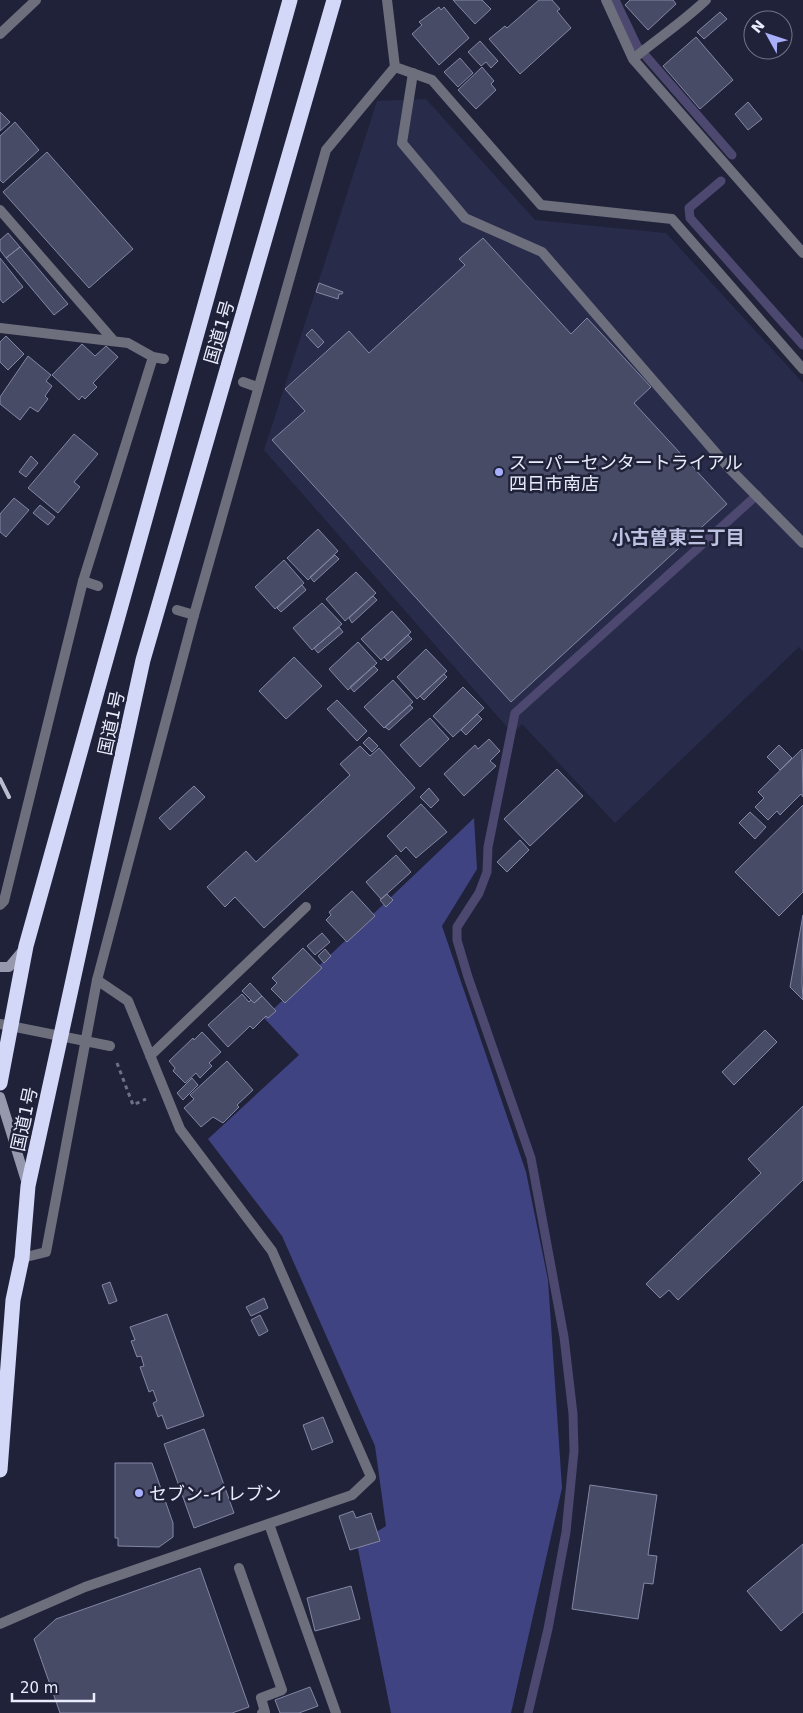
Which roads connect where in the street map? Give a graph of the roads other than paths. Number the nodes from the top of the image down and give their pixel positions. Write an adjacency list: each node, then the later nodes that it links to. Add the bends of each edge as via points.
1 (36, 0): 7 (street)
2 (290, 0): 27 (highway, 国道1号)
3 (334, 0): 35 (highway, 国道1号, via 143,660)
4 (387, 0): 9 (street)
5 (606, 0): 8 (street)
6 (706, 0): 8 (street, via 682,23)
7 (0, 34)
8 (634, 58): 12 (street)
9 (395, 67): 10 (street); 19 (street, via 326,150)
10 (413, 73): 17 (street, via 432,80 541,205 672,219); 20 (street, via 402,143 465,218 542,252 728,467)
11 (0, 210): 14 (street)
12 (803, 253)
13 (0, 328): 14 (street)
14 (113, 340): 15 (street, via 128,343)
15 (153, 357): 16 (street); 21 (street)
16 (164, 359)
17 (803, 369)
18 (243, 382): 19 (street)
19 (257, 387): 24 (street)
20 (803, 543)
21 (83, 581): 22 (street); 25 (street, via 6,892)
22 (98, 586)
23 (177, 610): 24 (street)
24 (194, 615): 29 (street)
25 (0, 905)
26 (306, 907): 32 (street)
27 (26, 946): 28 (main road, via 9,967); 33 (highway, 国道1号)
28 (0, 967)
29 (98, 980): 32 (street, via 128,1002); 36 (street, via 46,1252)
30 (0, 1024): 31 (street)
31 (110, 1046)
32 (150, 1056): 38 (street, via 180,1129 272,1251 371,1476 352,1495)
33 (0, 1083)
34 (0, 1097): 35 (main road)
35 (28, 1186): 36 (highway, 国道1号)
36 (22, 1258): 37 (highway, 国道1号, via 13,1300)
37 (0, 1470)
38 (269, 1524): 40 (street, via 85,1587); 42 (street)
39 (239, 1568): 41 (street, via 282,1690 261,1698 265,1712)
40 (0, 1624)
41 (262, 1713)
42 (336, 1713)

